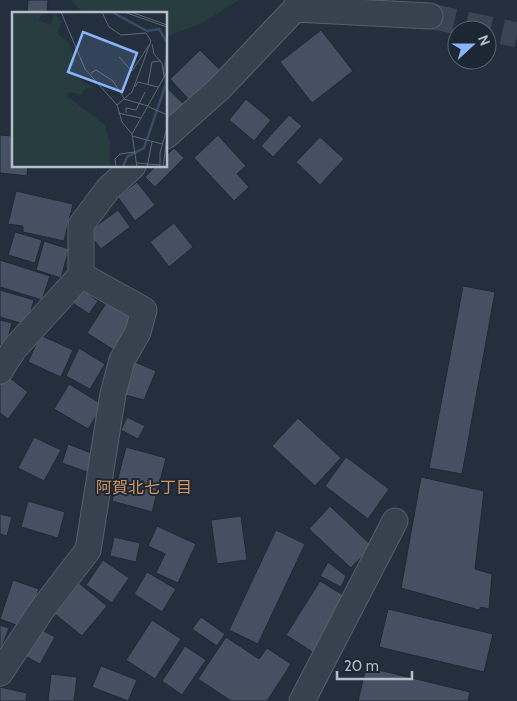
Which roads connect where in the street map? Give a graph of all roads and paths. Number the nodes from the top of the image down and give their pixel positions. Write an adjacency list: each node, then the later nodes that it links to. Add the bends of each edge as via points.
1 (297, 4): 2 (street); 3 (street, via 219,89)
2 (430, 16)
3 (168, 134)
4 (131, 168): 5 (street, via 108,189 81,225)
5 (81, 275): 6 (street, via 14,349); 8 (street, via 144,310 138,332 122,360 114,394 88,550 41,611)
6 (0, 371)
7 (395, 520): 9 (street)
8 (0, 673)
9 (302, 701)

